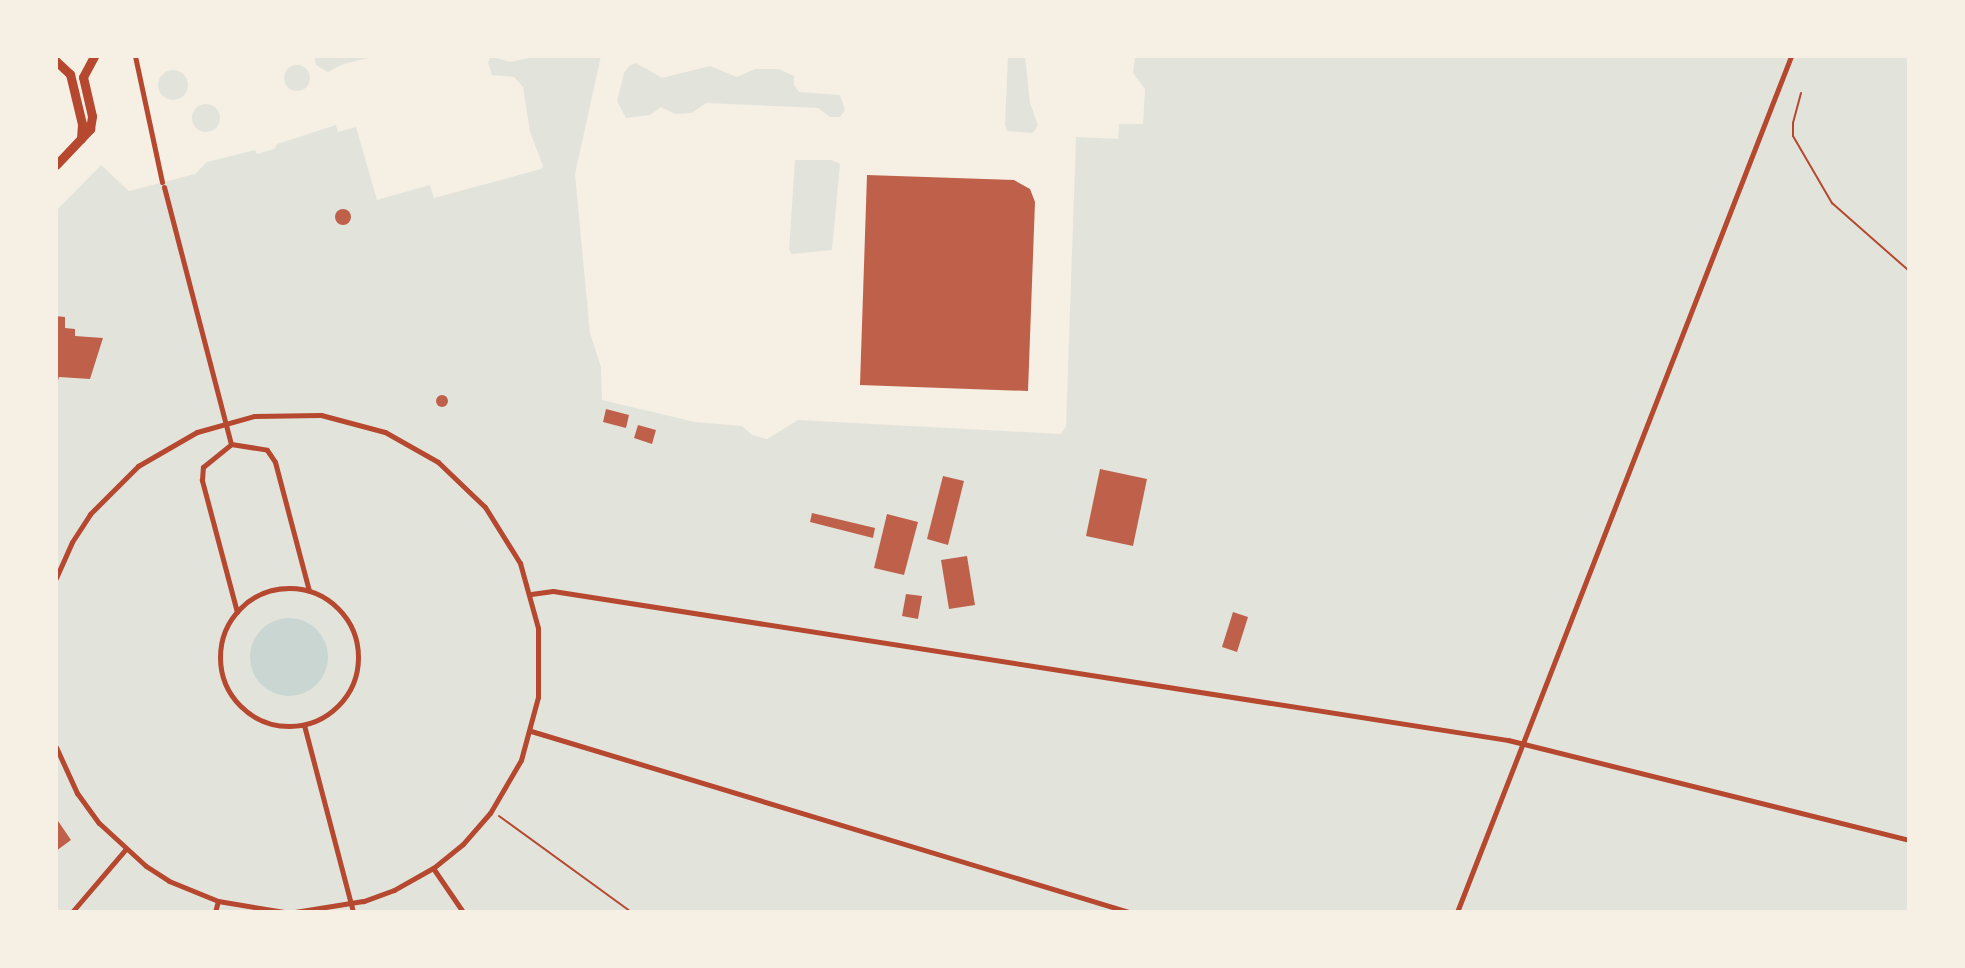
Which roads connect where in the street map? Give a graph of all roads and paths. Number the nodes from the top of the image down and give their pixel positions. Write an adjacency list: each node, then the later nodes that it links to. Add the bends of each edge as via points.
1 (94, 56): 6 (main road, via 83,77 92,123)
2 (135, 56): 9 (street)
3 (1791, 56): 17 (street)
4 (56, 61): 6 (main road, via 70,74 82,124)
5 (1801, 93): 8 (path, via 1793,136 1832,203)
6 (80, 142): 7 (main road)
7 (56, 165)
8 (1909, 271)
9 (225, 422): 10 (street); 11 (street, via 166,447 112,488 72,542); 13 (street, via 321,415 364,425 414,446 485,507 515,553)
10 (231, 444): 12 (street, via 267,450 275,462); 14 (street, via 203,467 202,480)
11 (56, 578)
12 (309, 592): 14 (street, via 269,591); 15 (street, via 347,619 358,657 354,683 340,705)
13 (531, 594): 16 (street, via 541,663); 17 (street, via 553,591)
14 (237, 613): 15 (street, via 221,649 228,688 254,716 275,725)
15 (304, 725): 24 (street)
16 (531, 731): 19 (street); 31 (street)
17 (1523, 743): 20 (street); 32 (street)
18 (56, 747): 21 (street, via 77,793)
19 (492, 811): 22 (street); 30 (path)
20 (1909, 840)
21 (125, 850): 23 (street, via 169,881); 25 (street)
22 (433, 868): 24 (street); 29 (street)
23 (218, 901): 26 (street); 27 (street)
24 (352, 908): 28 (street)
25 (72, 912)
26 (215, 912)
27 (284, 912)
28 (295, 912)
29 (463, 912)
30 (631, 912)
31 (1129, 912)
32 (1457, 912)

